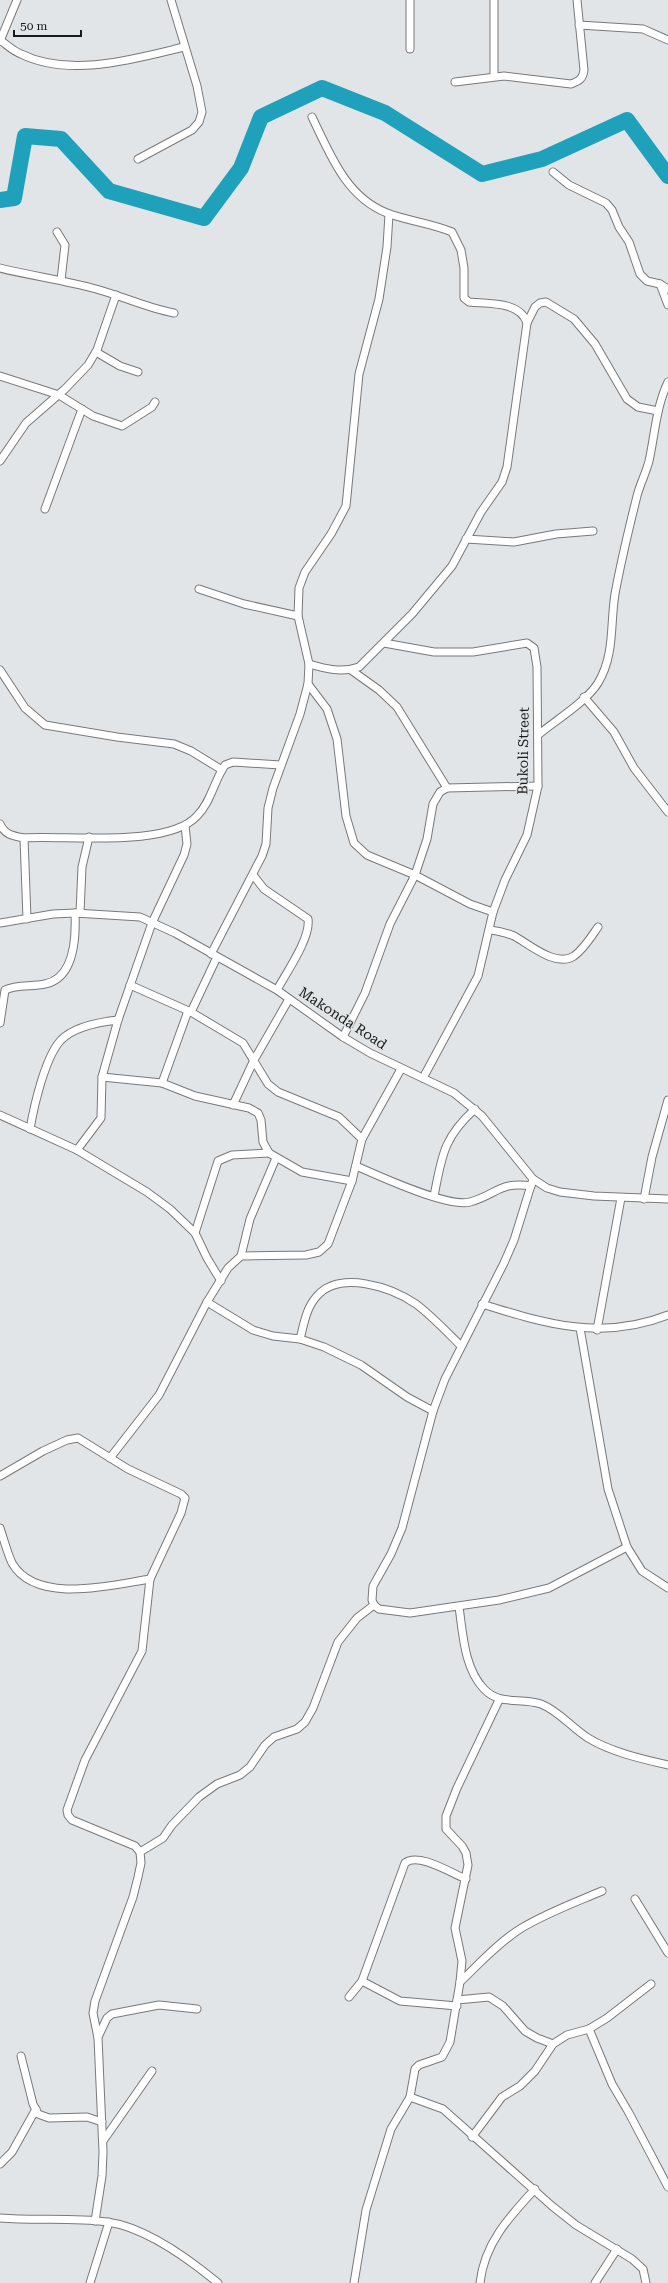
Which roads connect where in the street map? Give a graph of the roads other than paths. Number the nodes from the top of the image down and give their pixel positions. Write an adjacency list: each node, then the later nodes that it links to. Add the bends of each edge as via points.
1 (17, 0): 7 (street)
2 (171, 0): 10 (street)
3 (410, 0): 11 (street)
4 (494, 0): 12 (street)
5 (577, 0): 6 (street)
6 (579, 25): 8 (street, via 643,29); 12 (street, via 584,70 579,81 571,84)
7 (3, 27): 9 (street)
8 (668, 40)
9 (0, 41): 10 (street, via 20,54 46,63 66,65 120,60)
10 (184, 47): 15 (street, via 201,102 199,122 192,130)
11 (410, 49)
12 (494, 76): 13 (street)
13 (455, 82)
14 (312, 117): 17 (street, via 343,177 358,196)
15 (138, 159)
16 (553, 172): 21 (street, via 569,185 606,203 629,242 640,274 647,281)
17 (389, 214): 26 (street, via 436,225 452,232 461,250 464,298 469,302 513,308 525,315); 40 (street, via 380,299 359,374 346,506 331,534 305,572 299,588)
18 (57, 232): 20 (street, via 65,245)
19 (0, 268): 20 (street)
20 (61, 280): 23 (street)
21 (660, 284): 22 (street); 24 (street)
22 (668, 289)
23 (116, 295): 25 (street); 27 (street)
24 (668, 305)
25 (174, 314)
26 (527, 323): 34 (street, via 535,307 546,302 574,319 595,344 627,399 638,407); 38 (street, via 507,467 502,482)
27 (96, 352): 28 (street, via 120,366); 31 (street, via 88,365)
28 (138, 372)
29 (0, 376): 31 (street)
30 (668, 382): 34 (street)
31 (59, 395): 33 (street); 35 (street, via 26,423)
32 (155, 402): 33 (street, via 152,408 122,426 104,421)
33 (82, 409): 36 (street)
34 (658, 411): 46 (street, via 653,444 638,494 615,596 610,649 598,684)
35 (0, 461)
36 (45, 509)
37 (594, 531): 38 (street, via 556,534 514,542)
38 (466, 539): 41 (street, via 452,566)
39 (199, 589): 40 (street, via 244,604)
40 (298, 616): 42 (street)
41 (384, 643): 44 (street, via 359,667); 47 (street, Bukoli Street, via 434,652 473,652 526,643 534,648 537,667)
42 (308, 664): 44 (street, via 330,670); 45 (street)
43 (0, 670): 49 (street, via 25,708 45,725 174,744)
44 (351, 670): 51 (street, via 397,707)
45 (308, 684): 48 (street, via 300,714); 58 (street, via 327,709 337,739 346,816 354,843 367,855)
46 (584, 697): 47 (street); 52 (street, via 614,732 634,768)
47 (538, 734): 50 (street, Bukoli Street)
48 (280, 765): 49 (street, via 233,762 225,765); 57 (street, via 268,808 266,844)
49 (222, 770): 54 (street, via 207,802 197,816)
50 (538, 786): 51 (street); 59 (street, Bukoli Street, via 527,835)
51 (447, 788): 58 (street, via 440,792 434,804 427,839)
52 (668, 812)
53 (0, 824): 56 (street, via 9,834)
54 (185, 826): 55 (street, via 142,836); 63 (street, via 187,844 184,855)
55 (89, 837): 56 (street); 60 (street, via 81,874)
56 (24, 838): 61 (street)
57 (253, 875): 66 (street); 68 (street, via 264,889 308,919 309,924 300,947)
58 (415, 875): 59 (street, via 452,896); 73 (street, via 390,924 370,979)
59 (493, 912): 65 (street, Bukoli Street)
60 (78, 913): 61 (street, Makonda Road); 63 (street, Makonda Road, via 127,915 140,917); 72 (street, via 71,960 57,978 47,984 5,990)
61 (28, 919): 62 (street, Makonda Road)
62 (0, 923)
63 (152, 923): 66 (street, Makonda Road); 67 (street)
64 (598, 927): 65 (street, via 573,957 564,960 545,955 513,936)
65 (490, 930): 77 (street, Bukoli Street, via 478,976)
66 (214, 955): 68 (street, Makonda Road); 70 (street)
67 (130, 985): 70 (street); 71 (street)
68 (277, 990): 69 (street, Makonda Road)
69 (289, 999): 73 (street, Makonda Road); 74 (street)
70 (190, 1011): 74 (street, via 243,1043); 78 (street)
71 (118, 1020): 76 (street); 83 (street, via 95,1023 72,1032 60,1041 35,1100)
72 (0, 1023)
73 (343, 1037): 75 (street, Makonda Road)
74 (254, 1060): 80 (street); 84 (street, via 260,1074 278,1092 339,1116)
75 (401, 1069): 77 (street, Makonda Road); 84 (street)
76 (102, 1077): 78 (street); 85 (street, via 100,1118)
77 (423, 1078): 81 (street, Makonda Road, via 454,1093)
78 (162, 1083): 80 (street, via 195,1096)
79 (668, 1100): 93 (street)
80 (233, 1105): 86 (street, via 250,1108 258,1113)
81 (475, 1109): 90 (street, Makonda Road); 91 (street, via 450,1137 441,1159)
82 (0, 1115): 83 (street)
83 (30, 1129): 85 (street)
84 (362, 1139): 88 (street)
85 (77, 1150): 95 (street, via 147,1192)
86 (269, 1153): 87 (street); 95 (street, via 232,1155 218,1161)
87 (276, 1158): 89 (street, via 302,1172); 96 (street, via 250,1219)
88 (356, 1166): 89 (street); 91 (street)
89 (352, 1181): 96 (street, via 328,1244 320,1252 306,1255)
90 (532, 1183): 91 (street, via 502,1187 469,1203 458,1203); 92 (street, Makonda Road, via 560,1192); 99 (street, via 514,1240)
91 (434, 1196)
92 (621, 1198): 93 (street, Makonda Road); 102 (street)
93 (644, 1199): 94 (street, Makonda Road)
94 (668, 1199)
95 (195, 1232): 97 (street)
96 (241, 1256): 97 (street, via 228,1268)
97 (221, 1281): 98 (street)
98 (207, 1302): 103 (street, via 236,1317 253,1330 273,1336); 106 (street, via 159,1395)
99 (482, 1304): 101 (street, via 534,1320); 104 (street)
100 (668, 1314): 102 (street, via 651,1322)
101 (580, 1328): 102 (street); 109 (street, via 608,1489)
102 (597, 1330)
103 (300, 1339): 104 (street, via 306,1314 316,1298 325,1288 343,1282 364,1283 416,1304); 105 (street, via 324,1347 361,1365 407,1397)
104 (461, 1346): 105 (street)
105 (433, 1411): 112 (street, via 402,1528 373,1586)
106 (110, 1458): 107 (street, via 81,1440 72,1438 43,1451); 110 (street, via 185,1498 181,1513)
107 (0, 1476)
108 (0, 1528): 110 (street, via 13,1564 34,1583 54,1589 74,1590)
109 (627, 1546): 111 (street, via 642,1571); 113 (street, via 549,1588)
110 (150, 1579): 116 (street, via 142,1650 88,1753 67,1810 72,1820 122,1839)
111 (668, 1588)
112 (374, 1605): 113 (street, via 379,1609 410,1614); 116 (street, via 357,1618 338,1642 313,1708 305,1722 297,1729 274,1737 265,1745 250,1767 240,1775 217,1784 199,1797 163,1838)
113 (459, 1606): 114 (street, via 464,1640 476,1679 485,1690)
114 (499, 1700): 115 (street, via 541,1704 553,1710 588,1738); 117 (street, via 446,1816 446,1829 466,1853)
115 (668, 1765)
116 (140, 1852): 128 (street, via 141,1863 133,1897 95,2001 93,2013)
117 (466, 1879): 121 (street, via 419,1858 410,1858 405,1862); 122 (street, via 455,1928 462,1961)
118 (602, 1891): 122 (street, via 546,1915 519,1930)
119 (635, 1899): 120 (street)
120 (668, 1953)
121 (362, 1981): 124 (street); 125 (street, via 400,2001)
122 (460, 1982): 125 (street)
123 (651, 1984): 127 (street, via 608,2018)
124 (348, 1997)
125 (457, 2003): 129 (street, via 489,1997 503,2006 525,2031); 132 (street, via 446,2052 437,2060 418,2065)
126 (197, 2009): 128 (street, via 159,2005 112,2014 104,2023)
127 (589, 2029): 129 (street, via 567,2035); 138 (street, via 612,2084)
128 (98, 2038): 134 (street)
129 (553, 2044): 135 (street, via 535,2071 520,2086 502,2097)
130 (21, 2056): 133 (street)
131 (152, 2071): 136 (street)
132 (410, 2097): 135 (street, via 443,2109); 146 (street, via 392,2129 378,2170 366,2210)
133 (36, 2110): 134 (street, via 38,2114 49,2118 88,2117); 137 (street, via 12,2152)
134 (102, 2122): 136 (street)
135 (472, 2136): 139 (street)
136 (103, 2141): 141 (street, via 102,2176)
137 (0, 2164)
138 (668, 2187)
139 (535, 2189): 143 (street, via 576,2225); 147 (street, via 506,2220 487,2253)
140 (0, 2218): 141 (street)
141 (95, 2221): 142 (street)
142 (109, 2222): 144 (street); 145 (street, via 145,2234 183,2257)
143 (618, 2249): 148 (street); 149 (street, via 643,2269)
144 (90, 2283)
145 (218, 2283)
146 (354, 2283)
147 (480, 2283)
148 (595, 2283)
149 (646, 2283)

